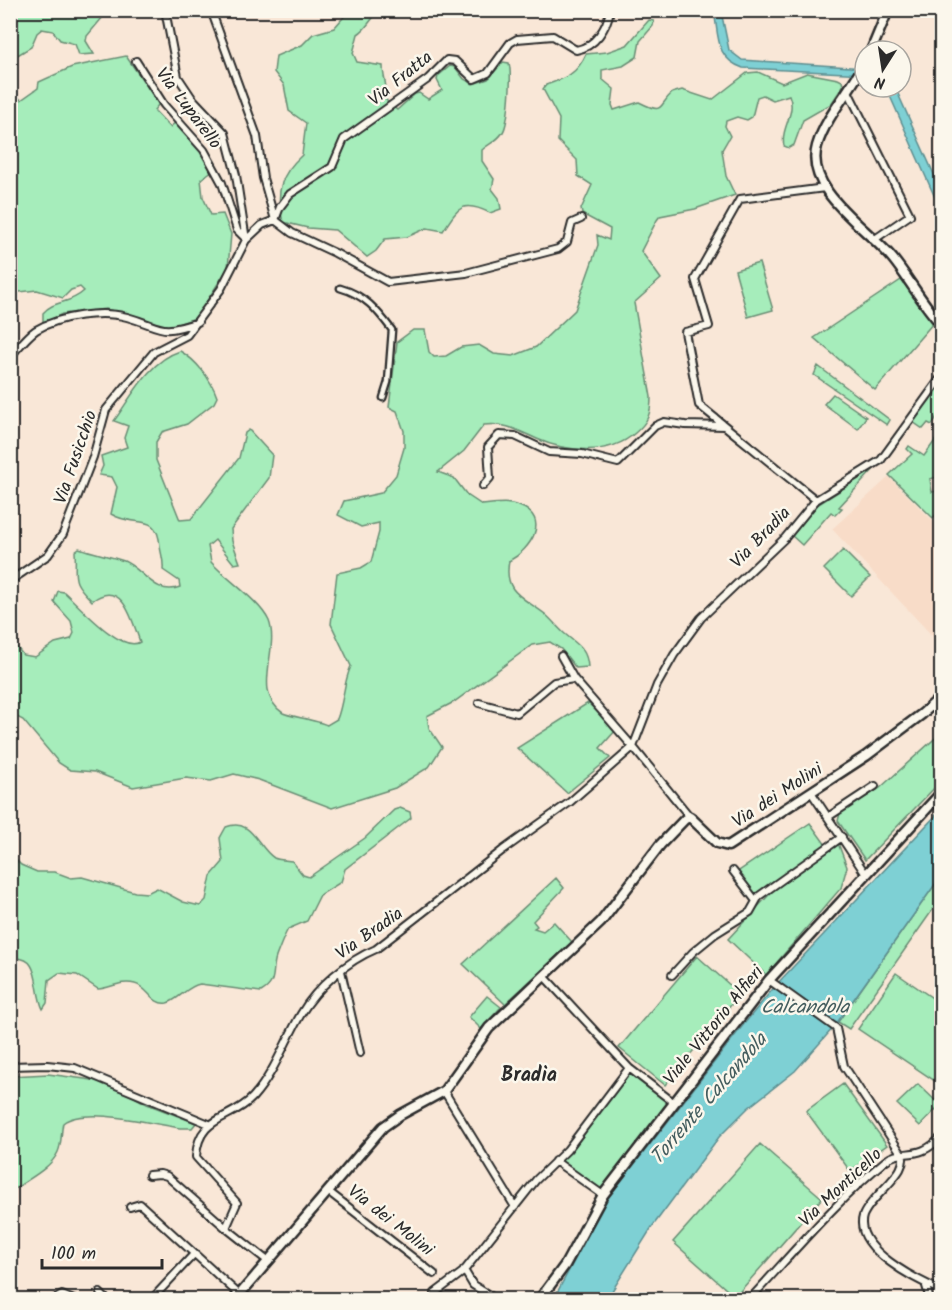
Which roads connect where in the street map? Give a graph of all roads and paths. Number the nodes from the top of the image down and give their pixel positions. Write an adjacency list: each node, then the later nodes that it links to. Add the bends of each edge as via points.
1 (165, 10): 13 (street, via 178,77 225,133)
2 (211, 10): 11 (street, via 257,136 262,178)
3 (610, 10): 11 (street, Via Fratta, via 607,26 583,49 576,50 553,36 517,39 488,73 474,79 455,61 447,60 428,79 344,140 332,166 290,194)
4 (888, 10): 5 (street)
5 (876, 39)
6 (136, 61): 13 (street, Via Luparello, via 164,105 204,150 222,183 237,230)
7 (853, 84): 8 (street)
8 (848, 91): 9 (street, via 816,148 817,168); 12 (street, via 910,216)
9 (825, 188): 12 (street); 20 (street, via 740,199 695,279 709,326 686,332 699,405)
10 (581, 219): 11 (street, via 572,223 567,242 558,249 466,273 401,283 379,280)
11 (275, 220): 13 (street, via 261,225)
12 (874, 239): 16 (street)
13 (246, 240): 15 (street, Via Fusicchio, via 221,289)
14 (340, 288): 19 (street, via 357,293 393,330)
15 (198, 322): 17 (street, via 166,331 107,313 76,317 35,330); 23 (street, Via Fusicchio, via 187,335 154,352 106,410 93,457 59,540 48,555)
16 (942, 325)
17 (10, 357)
18 (942, 376): 22 (street, Via Bradia, via 881,460)
19 (383, 398)
20 (725, 426): 21 (street, via 664,422 618,463 582,454 549,452 515,436 499,435 488,447 490,478); 22 (street)
21 (483, 486)
22 (816, 500): 28 (street, Via Bradia, via 785,538 701,618 657,685)
23 (10, 581)
24 (561, 656): 25 (street)
25 (574, 679): 27 (street, via 554,682 517,713); 28 (street)
26 (942, 696): 30 (street, Via dei Molini, via 866,756)
27 (479, 703)
28 (633, 747): 32 (street); 38 (street, Via Bradia, via 570,802 376,949 356,957)
29 (875, 786): 33 (street)
30 (811, 792): 32 (street, Via dei Molini, via 725,847); 33 (street)
31 (942, 792): 36 (street, Viale Vittorio Alfieri)
32 (690, 817): 40 (street, Via dei Molini, via 660,845 601,922)
33 (828, 817): 34 (street)
34 (842, 837): 36 (street); 37 (street)
35 (733, 871): 37 (street)
36 (865, 873): 41 (street, Viale Vittorio Alfieri)
37 (756, 901): 39 (street, via 750,912 707,940)
38 (341, 971): 42 (street); 47 (street, Via Bradia, via 302,1013 253,1097)
39 (672, 975)
40 (544, 976): 44 (street); 45 (street, Via dei Molini, via 489,1028)
41 (769, 980): 46 (street, Viale Vittorio Alfieri); 49 (street, Via Monticello, via 836,1028 843,1066)
42 (360, 1053)
43 (10, 1066): 47 (street, via 75,1068)
44 (629, 1068): 46 (street); 50 (street)
45 (444, 1091): 52 (street, Via dei Molini, via 384,1127); 55 (street)
46 (673, 1102): 53 (street, Viale Vittorio Alfieri)
47 (209, 1124): 56 (street, via 196,1157 236,1199)
48 (942, 1136): 49 (street, via 928,1150)
49 (903, 1156): 61 (street, via 897,1174 864,1214 862,1228 885,1259); 72 (street, Via Monticello, via 890,1158 864,1179)
50 (555, 1161): 53 (street); 55 (street)
51 (149, 1175): 56 (street, via 167,1176)
52 (329, 1192): 58 (street, Via dei Molini); 60 (street, Via dei Molini)
53 (603, 1195): 71 (street, Viale Vittorio Alfieri, via 565,1264)
54 (130, 1207): 57 (street, via 140,1204)
55 (515, 1207): 59 (street)
56 (226, 1228): 58 (street)
57 (194, 1254): 65 (street); 70 (street)
58 (269, 1262): 65 (street, Via dei Molini)
59 (464, 1270): 64 (street); 66 (street, via 473,1285)
60 (434, 1274)
61 (926, 1286): 62 (street); 73 (street)
62 (942, 1291)
63 (100, 1293): 69 (street)
64 (435, 1293)
65 (240, 1298)
66 (494, 1298)
67 (53, 1299): 68 (street, via 62,1295)
68 (74, 1299)
69 (107, 1299)
70 (152, 1299)
71 (539, 1299)
72 (749, 1299)
73 (930, 1299)

